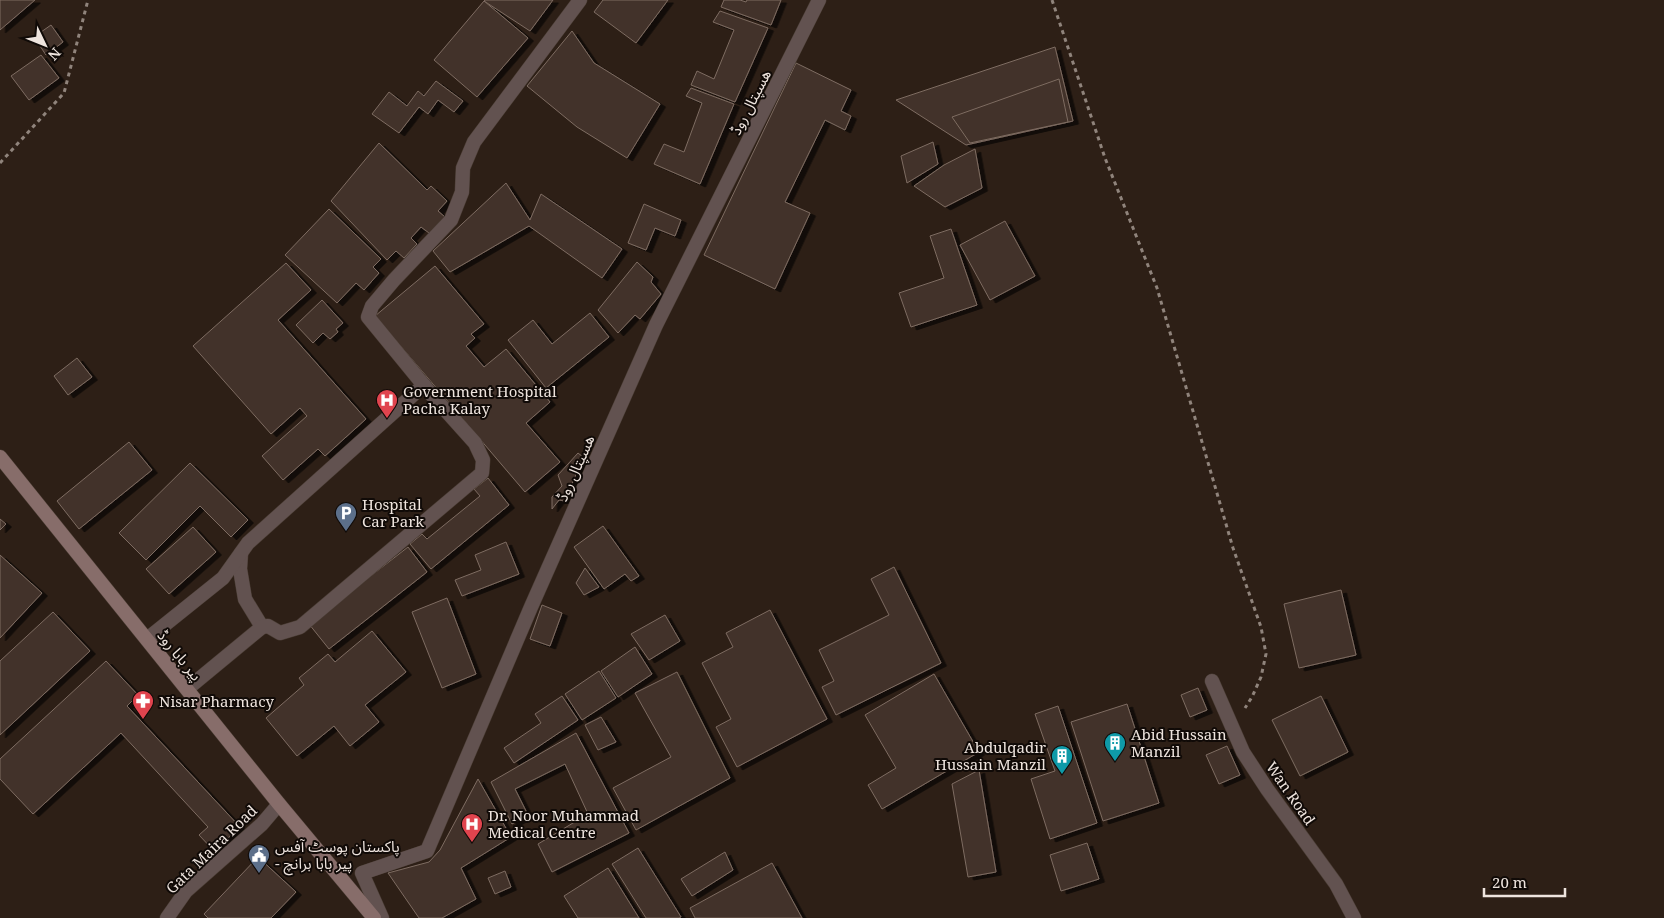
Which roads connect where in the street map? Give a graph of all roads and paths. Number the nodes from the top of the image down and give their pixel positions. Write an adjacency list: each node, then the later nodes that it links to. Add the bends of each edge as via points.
1 (88, 0): 5 (path, via 64,93)
2 (580, 0): 6 (street, via 474,142 463,168 462,192 451,220 372,306 368,317)
3 (819, 0): 17 (street, ھسپتال روڈ, via 656,325 427,851 362,873)
4 (1052, 0): 13 (path, via 1106,158 1157,288 1234,548 1261,627 1266,654 1261,677)
5 (0, 163)
6 (424, 385): 8 (street); 9 (street, via 475,443 484,460 482,473 300,627 280,633 268,626)
7 (0, 457): 10 (main road, پیر بابا روڈ)
8 (241, 552): 9 (street, via 245,599); 10 (street, via 223,578)
9 (262, 627): 12 (street)
10 (147, 639): 12 (main road, پیر بابا روڈ)
11 (1212, 681): 13 (street, Wan Road)
12 (187, 689): 14 (main road, پیر بابا روڈ)
13 (1232, 726): 18 (street, Wan Road, via 1243,752 1336,884)
14 (280, 804): 15 (street, Gata Maira Road, via 186,891); 16 (main road, پیر بابا روڈ)
15 (167, 918)
16 (374, 918)
17 (382, 918)
18 (1354, 918)

